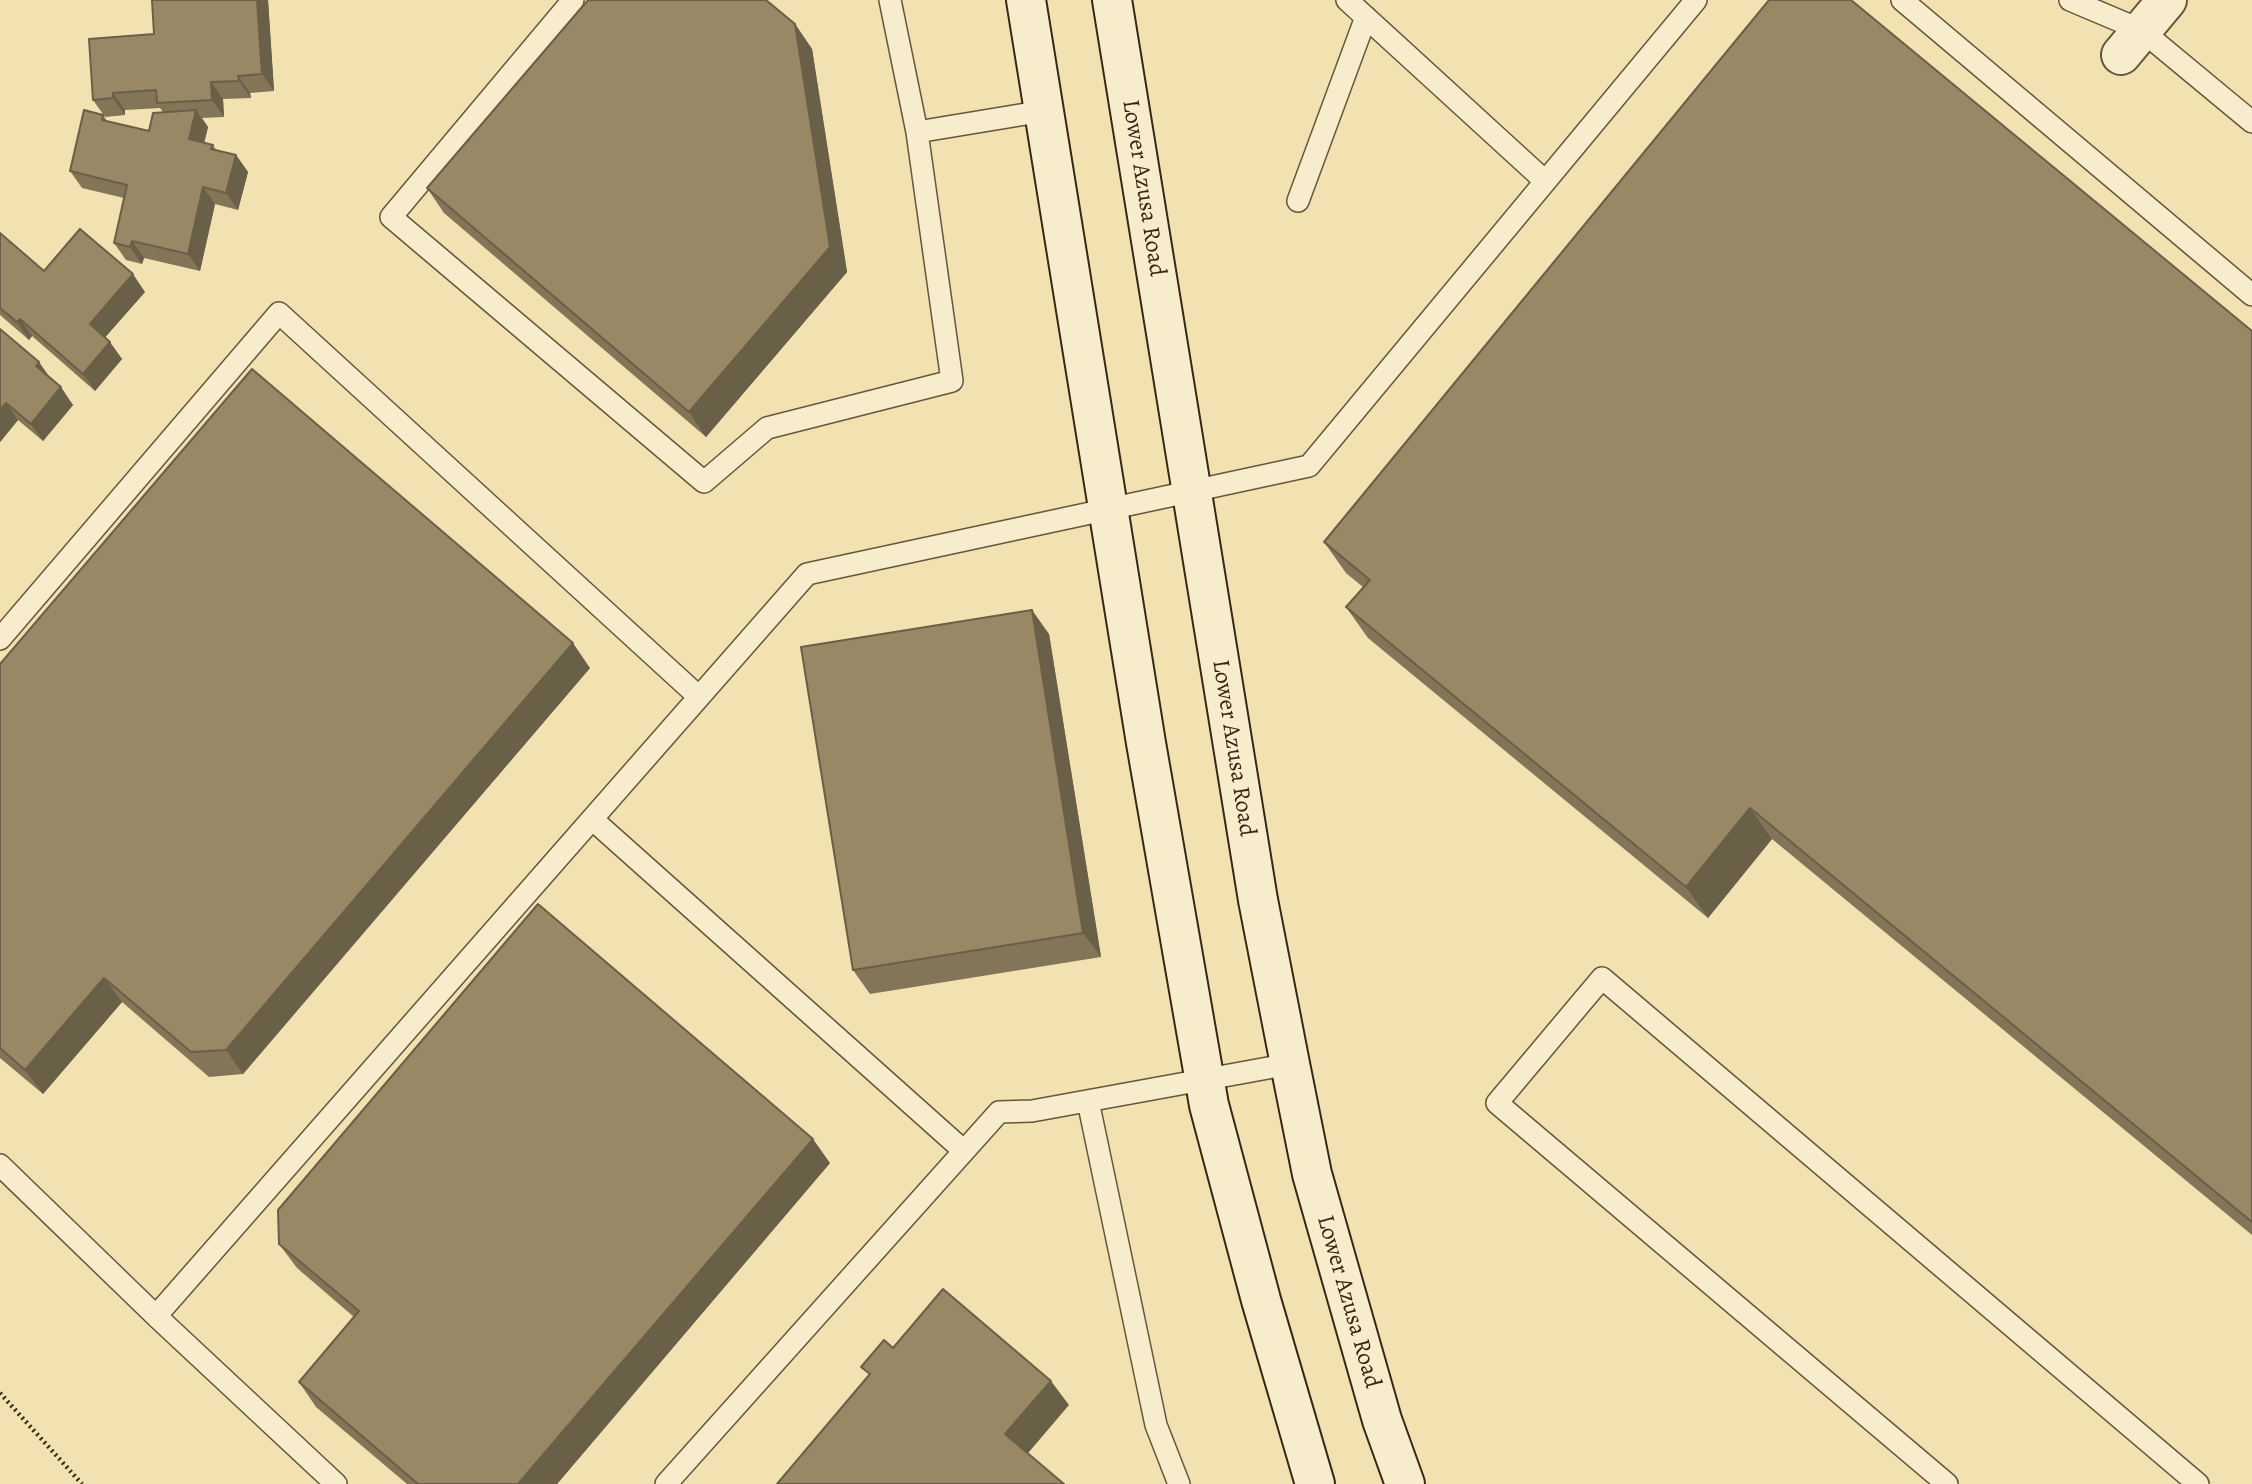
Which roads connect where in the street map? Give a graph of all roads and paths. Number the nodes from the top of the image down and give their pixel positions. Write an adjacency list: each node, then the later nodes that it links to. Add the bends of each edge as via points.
1 (573, 0): 14 (lane, via 391,217 704,482 767,428 952,381)
2 (890, 0): 14 (lane)
3 (1026, 0): 12 (main road)
4 (1112, 0): 18 (main road, Lower Azusa Road)
5 (1347, 0): 10 (lane)
6 (1696, 0): 15 (lane)
7 (1902, 0): 17 (lane)
8 (2070, 0): 11 (lane)
9 (2166, 0): 11 (main road)
10 (1366, 17): 15 (lane); 16 (lane)
11 (2131, 42): 13 (lane)
12 (1044, 111): 14 (lane); 19 (main road)
13 (2252, 122)
14 (917, 132)
15 (1545, 181): 18 (lane, via 1309,466)
16 (1298, 201)
17 (2252, 295)
18 (1192, 492): 19 (lane); 23 (main road, Lower Azusa Road, via 1258,901)
19 (1109, 508): 21 (lane, via 807,574); 24 (main road)
20 (0, 639): 21 (lane, via 279,313)
21 (699, 697): 22 (lane)
22 (592, 819): 26 (lane); 28 (lane)
23 (1290, 1064): 24 (lane); 35 (main road, Lower Azusa Road, via 1312,1174 1382,1420)
24 (1205, 1079): 25 (lane); 34 (main road, via 1261,1300)
25 (1088, 1101): 26 (lane, via 999,1112); 33 (lane, via 1156,1424)
26 (964, 1152): 32 (lane)
27 (0, 1165): 28 (lane)
28 (156, 1316): 31 (lane)
29 (0, 1393): 30 (path)
30 (82, 1484)
31 (337, 1484)
32 (666, 1484)
33 (1179, 1484)
34 (1315, 1484)
35 (1405, 1484)
36 (1947, 1484): 37 (lane, via 1497,1103 1602,978)
37 (2198, 1484)

